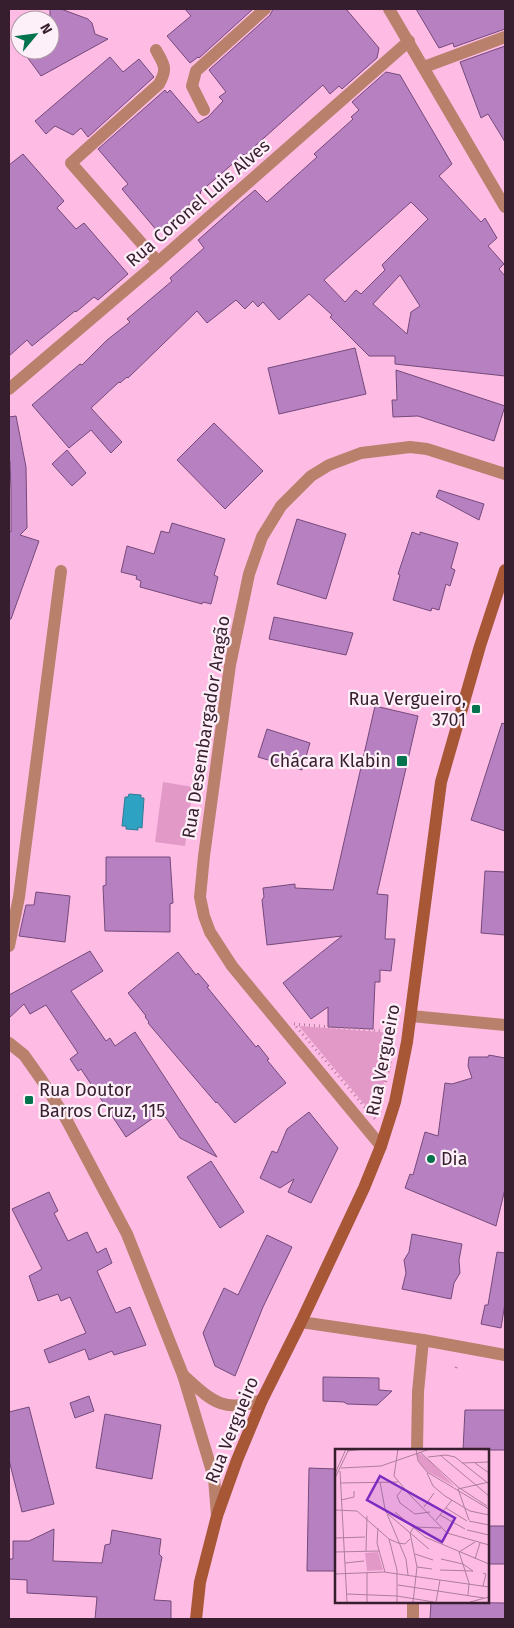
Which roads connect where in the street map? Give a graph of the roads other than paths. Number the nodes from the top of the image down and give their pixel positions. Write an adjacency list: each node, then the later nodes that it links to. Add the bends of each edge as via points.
1 (265, 9): 7 (street, via 196,70 192,86)
2 (389, 9): 4 (street)
3 (505, 37): 6 (street)
4 (409, 41): 6 (street); 9 (street, Rua Coronel Luis Alves)
5 (156, 50): 9 (street, via 165,68 159,84 71,163)
6 (424, 67): 8 (street)
7 (204, 110)
8 (505, 207)
9 (158, 262): 10 (street, Rua Coronel Luis Alves)
10 (9, 390)
11 (505, 474): 18 (street, Rua Desembargador Aragão, via 427,449 410,447 360,453 329,464 311,476 280,506 262,536 248,574 230,665 204,856 200,898 204,916 210,932 232,966)
12 (505, 570): 15 (main road, Rua Vergueiro, via 441,782)
13 (61, 571): 14 (street, via 20,887)
14 (9, 946)
15 (411, 1016): 16 (street); 18 (main road, Rua Vergueiro, via 400,1080)
16 (505, 1025)
17 (9, 1043): 22 (street, via 24,1055 41,1079 127,1234)
18 (382, 1146): 19 (main road, Rua Vergueiro)
19 (301, 1322): 20 (street); 23 (main road, Rua Vergueiro)
20 (423, 1340): 21 (street); 24 (street)
21 (505, 1355)
22 (183, 1375): 23 (street, via 221,1404 248,1405); 25 (street, via 214,1478)
23 (262, 1400): 25 (main road, Rua Vergueiro)
24 (417, 1449)
25 (217, 1516): 27 (main road, Rua Vergueiro, via 200,1582)
26 (413, 1603): 28 (street)
27 (196, 1619)
28 (413, 1619)

